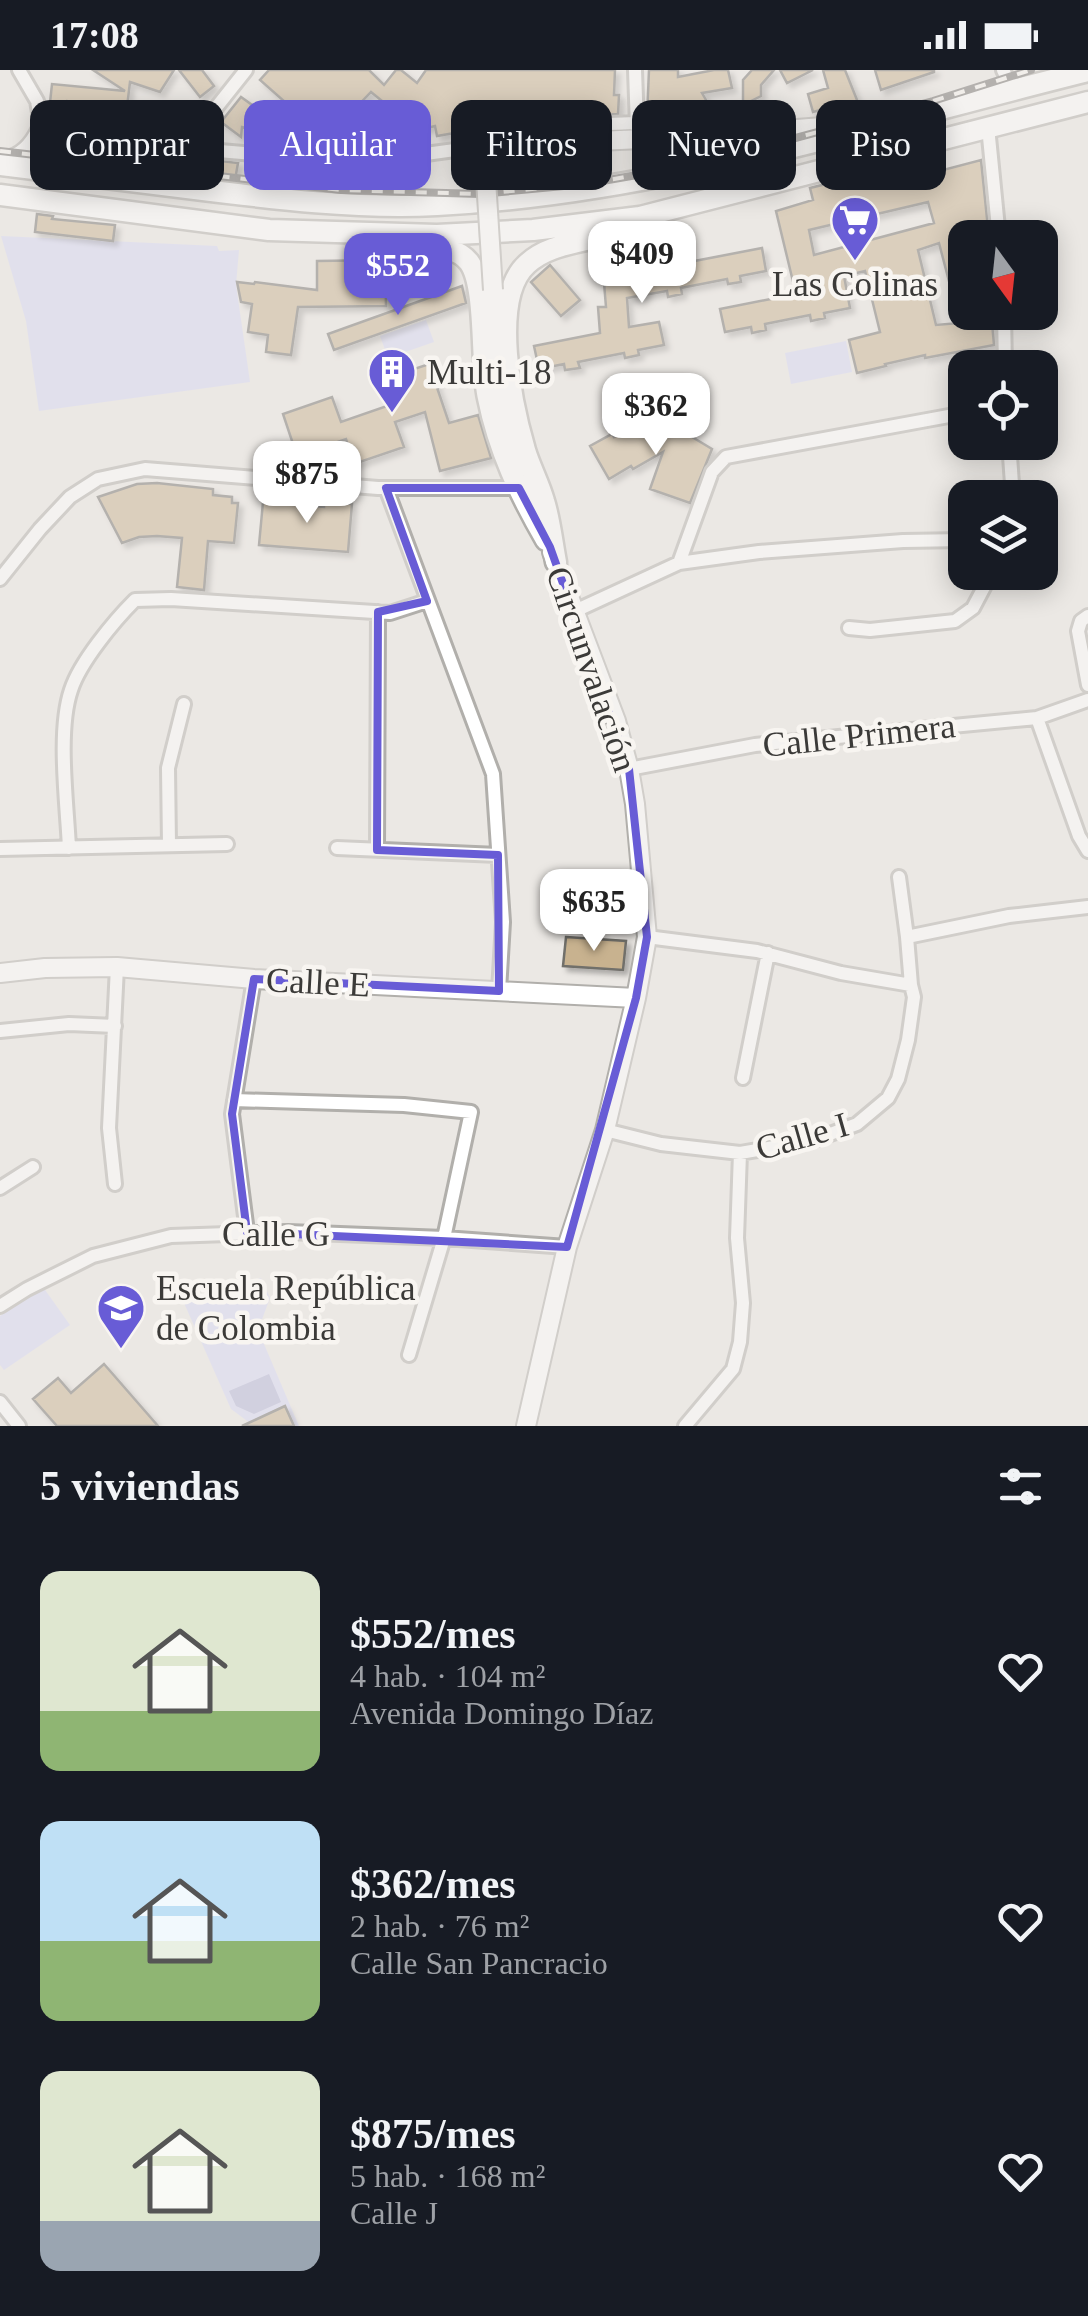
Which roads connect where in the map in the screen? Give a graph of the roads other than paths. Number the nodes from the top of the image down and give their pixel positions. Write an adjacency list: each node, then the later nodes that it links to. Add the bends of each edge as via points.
1 (18, 70): 7 (street)
2 (246, 70): 8 (street)
3 (635, 70): 9 (street)
4 (1003, 70): 6 (street)
5 (1088, 72): 6 (main road)
6 (1012, 90): 11 (main road)
7 (36, 100)
8 (222, 100)
9 (636, 100)
10 (1088, 102): 12 (main road)
11 (946, 107)
12 (988, 127): 20 (main road); 21 (street)
13 (816, 141): 17 (main road, via 630,183 434,205 275,199)
14 (30, 149): 17 (main road)
15 (224, 151): 16 (street, via 362,159)
16 (451, 151)
17 (0, 164)
18 (487, 190): 27 (main road, Circunvalación, bridge, via 501,398)
19 (0, 195): 22 (main road, via 269,230)
20 (640, 216): 22 (main road, via 533,230); 27 (main road, via 623,229 553,248 529,262 507,302 514,402)
21 (997, 220)
22 (350, 233): 25 (main road, via 385,244 440,247 470,263 488,402)
23 (948, 416): 28 (street, via 726,457 712,472)
24 (386, 488): 25 (street); 29 (street, via 160,468 98,479 70,497); 31 (street)
25 (519, 488): 27 (main road)
26 (948, 540): 28 (street)
27 (553, 554): 32 (main road, Circunvalación)
28 (678, 563): 32 (street)
29 (0, 580)
30 (982, 590): 35 (street, via 955,621)
31 (427, 601): 33 (street); 48 (street, via 494,774)
32 (575, 611): 40 (main road, Circunvalación)
33 (378, 612): 43 (street, via 135,600 71,688 64,726); 46 (street)
34 (1088, 616): 36 (street, via 1078,631)
35 (848, 628)
36 (1088, 686)
37 (1088, 700): 39 (street, Calle Primera)
38 (184, 704): 42 (street, via 168,768)
39 (1037, 718): 40 (street, Calle Primera, via 756,746); 47 (street)
40 (629, 770): 51 (main road, Circunvalación)
41 (227, 844): 42 (street)
42 (169, 846): 43 (street)
43 (69, 848): 45 (street)
44 (337, 848): 46 (street)
45 (0, 849)
46 (377, 850): 48 (street)
47 (1088, 850)
48 (498, 855): 58 (street)
49 (899, 878): 52 (street, Calle I)
50 (1088, 907): 52 (street)
51 (647, 937): 53 (street); 59 (main road, Circunvalación)
52 (907, 937): 57 (street, Calle I)
53 (768, 954): 57 (street); 62 (street)
54 (117, 967): 55 (main road, Calle E); 56 (main road, Calle E); 60 (street)
55 (0, 973)
56 (254, 978): 58 (main road, Calle E); 63 (street)
57 (910, 985): 65 (street, Calle I, via 908,1040 888,1098 842,1130)
58 (500, 991): 59 (main road, Calle E)
59 (636, 998): 64 (main road, Circunvalación)
60 (115, 1026): 61 (street); 67 (street, via 109,1128)
61 (0, 1030)
62 (743, 1078)
63 (234, 1100): 69 (street); 70 (street, via 471,1112)
64 (605, 1130): 65 (street, Calle I); 71 (main road, Circunvalación)
65 (740, 1154): 77 (street, via 740,1342 733,1369)
66 (33, 1167): 68 (street)
67 (115, 1184)
68 (0, 1188)
69 (248, 1232): 70 (street, Calle G); 72 (street, Calle G, via 170,1236 93,1256)
70 (444, 1238): 71 (street, Calle G); 73 (street)
71 (568, 1248): 76 (main road, Circunvalación)
72 (0, 1306)
73 (408, 1355)
74 (0, 1402): 75 (street)
75 (19, 1426)
76 (526, 1426)
77 (685, 1426)

